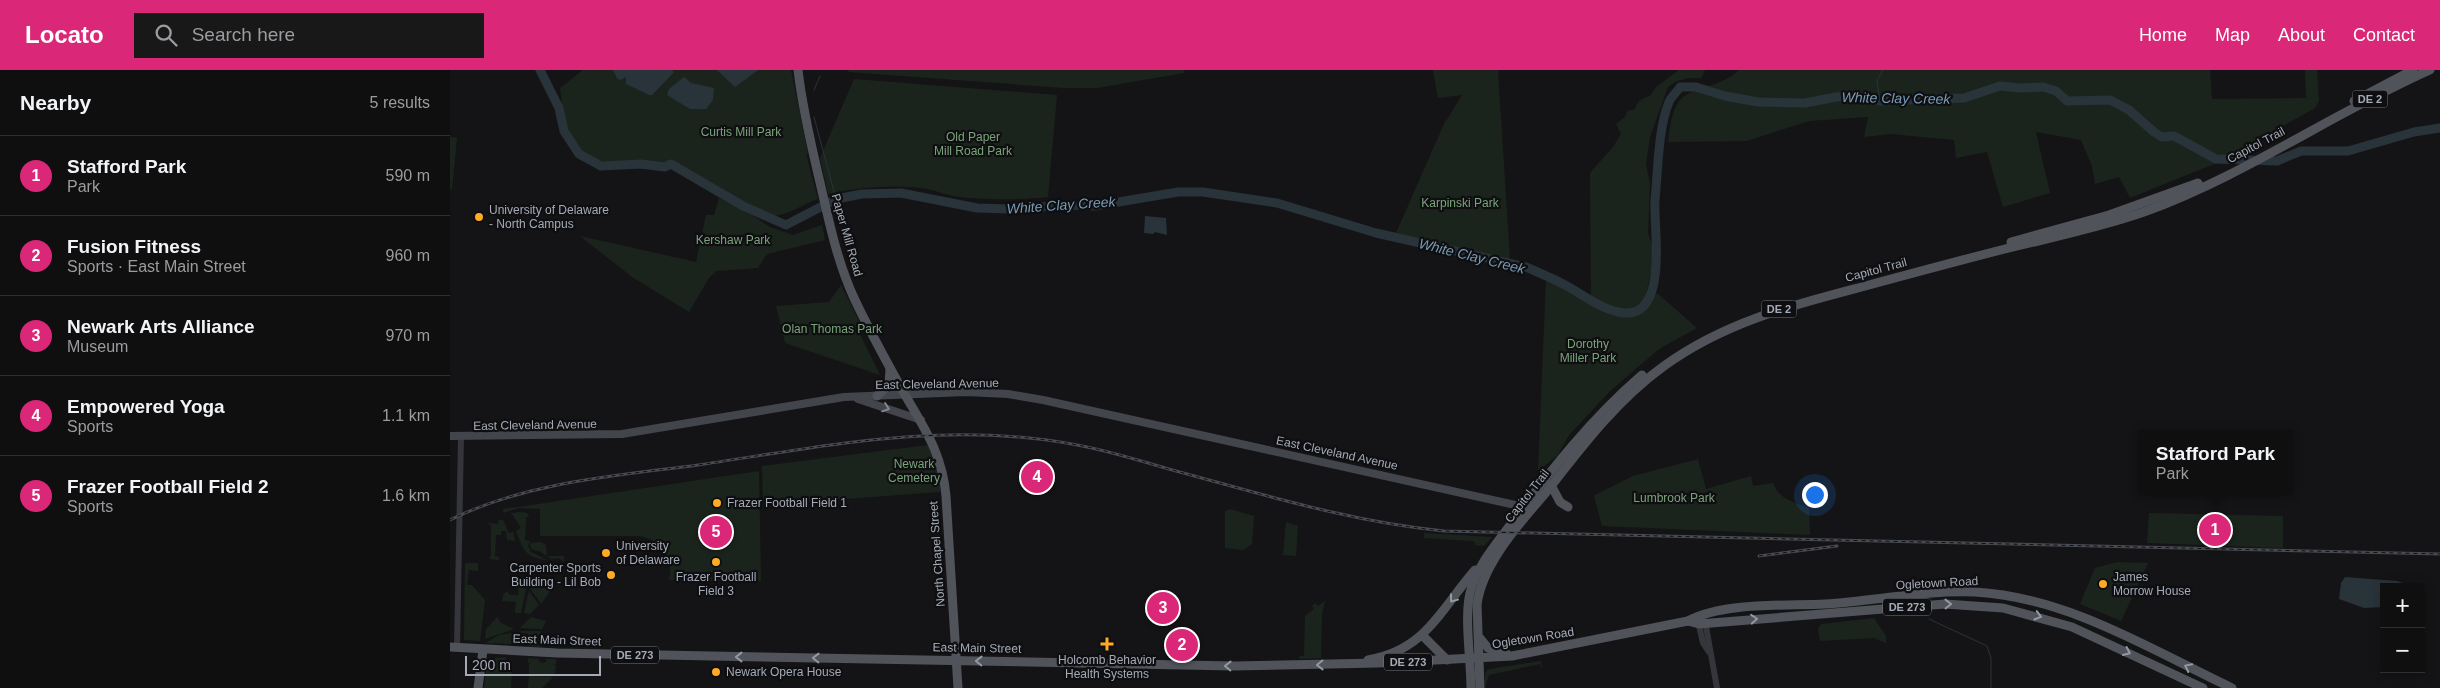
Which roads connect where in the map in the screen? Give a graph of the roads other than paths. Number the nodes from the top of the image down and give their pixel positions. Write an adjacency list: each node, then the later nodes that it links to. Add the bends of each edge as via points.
1 (798, 70): 6 (main road, Paper Mill Road, via 829,223 849,286)
2 (2413, 70): 4 (main road, Capitol Trail / DE 2)
3 (2430, 70): 4 (main road, Capitol Trail / DE 2)
4 (2310, 127): 5 (main road, Capitol Trail / DE 2)
5 (2212, 180): 13 (main road, Capitol Trail / DE 2, via 2163,204 2111,223 1792,305 1734,326 1683,354 1634,390 1600,425); 15 (main road, Capitol Trail / DE 2, via 2109,216 1792,299 1720,326 1668,356 1621,394 1582,435)
6 (889, 366): 7 (main road, Paper Mill Road); 8 (main road, via 889,384)
7 (905, 395): 8 (main road, East Cleveland Avenue); 10 (main road, North Chapel Street); 15 (main road, East Cleveland Avenue, via 966,392 1030,397)
8 (877, 396): 9 (main road, East Cleveland Avenue)
9 (851, 397): 10 (main road, one-way to 10); 12 (main road, East Cleveland Avenue, via 622,434)
10 (921, 420): 31 (main road, North Chapel Street, via 937,452 944,478)
11 (450, 436): 12 (main road, East Cleveland Avenue)
12 (461, 437): 26 (street)
13 (1552, 485): 14 (main road, via 1560,502); 15 (main road, Capitol Trail / DE 2)
14 (1568, 506)
15 (1528, 507): 16 (main road, Capitol Trail / DE 2); 24 (main road, Capitol Trail / DE 2, via 1485,577 1478,599)
16 (1484, 561): 25 (main road, one-way to 25); 29 (main road, Capitol Trail / DE 2, via 1469,601)
17 (1899, 597): 18 (main road, Ogletown Road / DE 273); 19 (main road, via 1899,602); 23 (main road, Ogletown Road / DE 273, via 1954,592 1996,594 2039,602)
18 (1866, 600): 20 (main road, via 1820,609); 21 (main road, Ogletown Road / DE 273, via 1758,606)
19 (1852, 612): 20 (main road, Ogletown Road / DE 273); 22 (main road, Ogletown Road / DE 273, one-way to 22, via 1966,604 2026,613)
20 (1812, 616): 21 (main road, Ogletown Road / DE 273, one-way to 20)
21 (1702, 619): 28 (main road, Ogletown Road / DE 273); 38 (street, via 1703,643 1709,652)
22 (2072, 627): 23 (main road, via 2084,622); 33 (main road, Ogletown Road / DE 273, one-way to 33)
23 (2116, 632): 39 (main road, Ogletown Road / DE 273, one-way to 23)
24 (1478, 635): 28 (main road, via 1488,648); 29 (main road, Capitol Trail / DE 2)
25 (1423, 636): 30 (main road); 32 (main road, via 1396,652)
26 (453, 648): 27 (main road, DE 273)
27 (483, 650): 31 (main road, East Main Street / DE 273, one-way to 27); 34 (main road)
28 (1512, 656): 29 (main road, Ogletown Road / DE 273)
29 (1475, 659): 30 (main road, East Main Street / DE 273); 36 (main road); 37 (main road)
30 (1447, 660): 32 (main road, East Main Street / DE 273)
31 (957, 661): 32 (main road, East Main Street / DE 273, one-way to 31, via 1267,666); 35 (main road, North Chapel Street)
32 (1345, 664)
33 (2201, 687)
34 (478, 688)
35 (958, 688)
36 (1470, 688)
37 (1480, 688)
38 (1717, 688)
39 (2232, 688)

